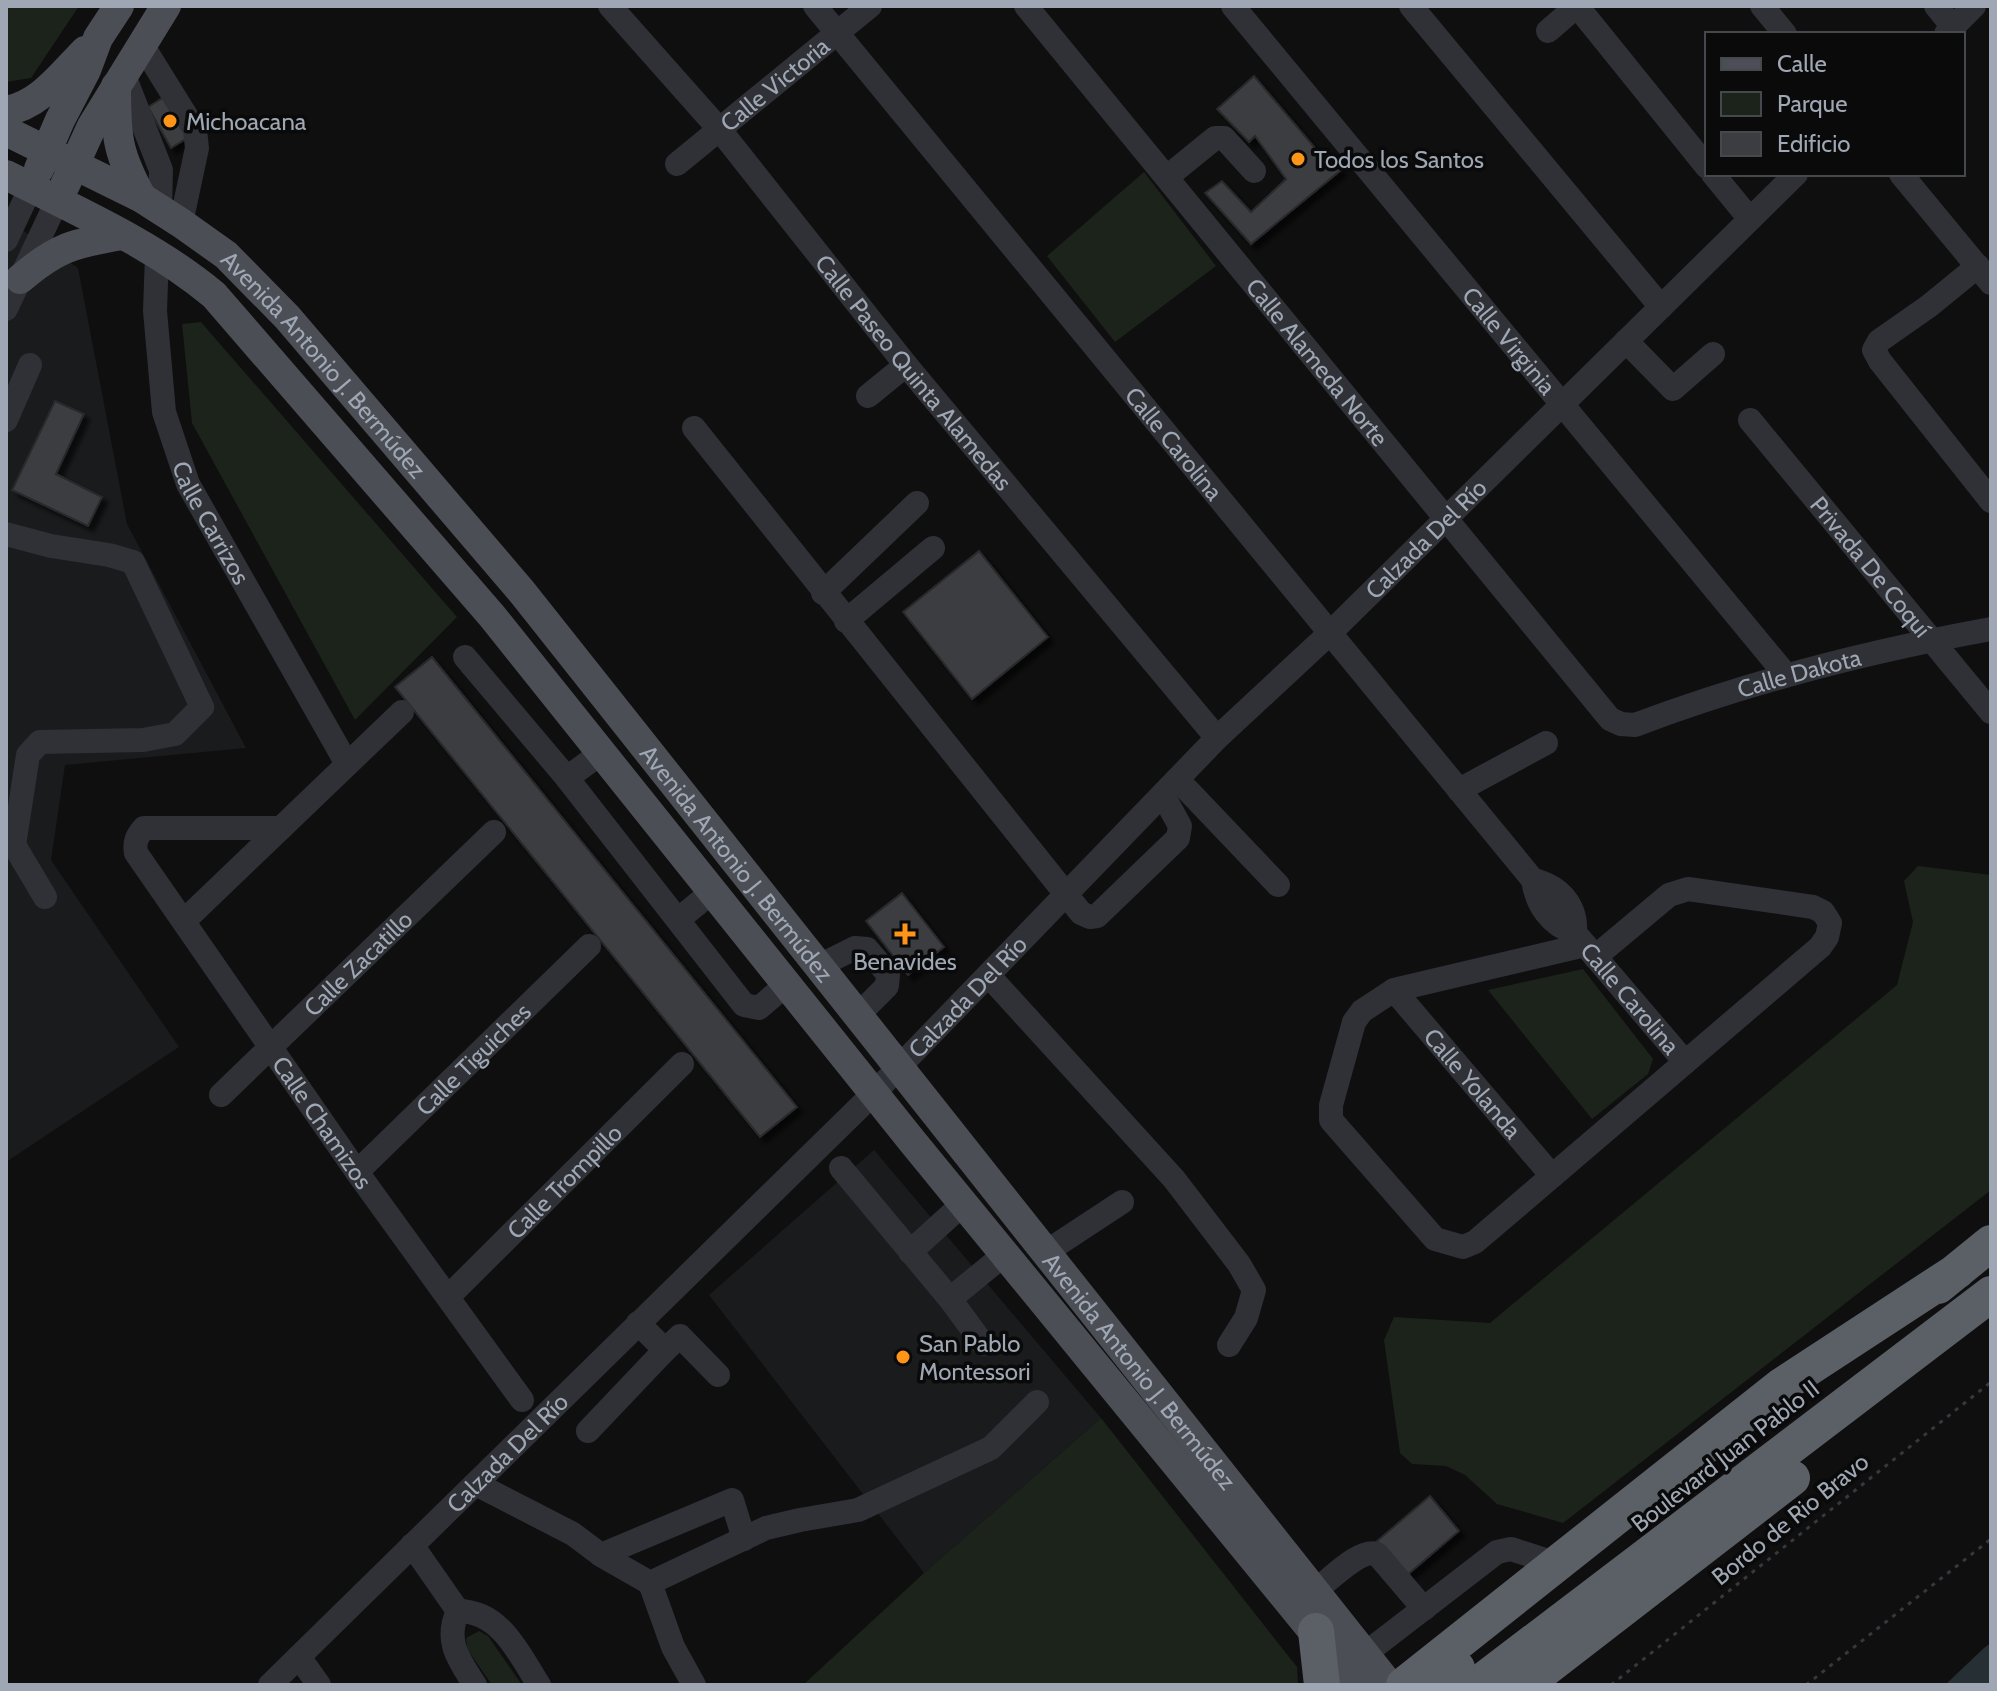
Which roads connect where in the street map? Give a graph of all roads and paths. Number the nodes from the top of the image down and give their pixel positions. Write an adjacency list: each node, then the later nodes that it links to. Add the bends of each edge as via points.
1 (119, 6): 17 (main road)
2 (166, 6): 18 (main road)
3 (610, 6): 21 (street, Calle Paseo Quinta Alamedas)
4 (815, 6): 16 (street, Calle Carolina)
5 (870, 6): 16 (street, Calle Victoria)
6 (1026, 6): 31 (street, Calle Alameda Norte)
7 (1233, 6): 47 (street, Calle Virginia)
8 (1411, 6): 40 (street)
9 (1577, 6): 13 (street); 25 (street)
10 (1762, 6): 15 (street)
11 (1936, 6): 14 (street)
12 (1974, 6): 14 (street)
13 (1548, 31)
14 (1950, 31)
15 (1783, 32)
16 (839, 34): 21 (street, Calle Victoria); 59 (street, Calle Carolina)
17 (98, 38): 20 (main road, via 44,93); 23 (main road)
18 (141, 43): 19 (main road); 33 (street, via 195,130 197,148)
19 (119, 79): 26 (main road); 33 (main road, via 119,148)
20 (6, 111)
21 (720, 130): 24 (street, Calle Victoria); 45 (street, Calle Paseo Quinta Alamedas)
22 (6, 131): 23 (main road, Avenida Antonio J. Bermúdez)
23 (46, 152): 26 (main road, Avenida Antonio J. Bermúdez); 32 (main road)
24 (677, 164)
25 (1705, 165)
26 (73, 166): 32 (main road); 33 (main road, Avenida Antonio J. Bermúdez)
27 (1254, 171): 31 (street, via 1224,138 1215,138)
28 (1715, 176): 34 (street)
29 (1794, 176): 34 (street, Calzada Del Río)
30 (1903, 176): 38 (street)
31 (1167, 177): 53 (street, Calle Alameda Norte)
32 (31, 188): 35 (main road, Avenida Antonio J. Bermúdez); 36 (street); 39 (street)
33 (161, 210): 83 (main road, Avenida Antonio J. Bermúdez, via 226,255 287,317 522,592)
34 (1749, 218): 40 (street, Calzada Del Río)
35 (122, 235): 37 (main road, Avenida Antonio J. Bermúdez); 39 (main road, via 63,248)
36 (6, 240)
37 (157, 255): 68 (main road, Avenida Antonio J. Bermúdez, via 214,295 492,616); 69 (street, Calle Carrizos, via 164,412 188,484)
38 (1984, 274): 51 (street, via 1874,345 1878,358)
39 (20, 279): 41 (street)
40 (1661, 307): 42 (street, Calzada Del Río)
41 (6, 309)
42 (1626, 341): 43 (street, via 1673,389); 47 (street, Calzada Del Río)
43 (1713, 354)
44 (30, 365): 48 (street)
45 (906, 365): 46 (street); 66 (street, Calle Paseo Quinta Alamedas)
46 (868, 396)
47 (1560, 404): 53 (street, Calzada Del Río); 62 (street, Calle Virginia)
48 (6, 420)
49 (1750, 420): 60 (street, Privada De Coquí)
50 (694, 428): 56 (street)
51 (1991, 501)
52 (917, 503): 56 (street)
53 (1446, 518): 59 (street, Calzada Del Río); 65 (street, Calle Alameda Norte)
54 (9, 542): 78 (street, via 133,562 202,707 175,734 143,740 40,742 28,755 14,845)
55 (933, 548): 57 (street)
56 (823, 593): 57 (street)
57 (846, 621): 77 (street)
58 (1991, 629): 60 (street, Calle Dakota)
59 (1330, 633): 66 (street, Calzada Del Río); 72 (street, Calle Carolina)
60 (1932, 640): 62 (street, Calle Dakota); 64 (street, Privada De Coquí)
61 (465, 657): 70 (street)
62 (1786, 675): 65 (street, Calle Dakota, via 1635,725)
63 (402, 712): 69 (street)
64 (1991, 712)
65 (1610, 719)
66 (1217, 738): 71 (street, Calzada Del Río)
67 (1546, 743): 72 (street)
68 (601, 753): 70 (street); 76 (main road, Avenida Antonio J. Bermúdez)
69 (347, 764): 73 (street)
70 (567, 778): 79 (street)
71 (1170, 788): 75 (street); 77 (street, Calzada Del Río); 77 (street, via 1178,838 1097,916 1081,913)
72 (1459, 790): 81 (street, Calle Carolina, via 1533,880 1552,887 1567,901)
73 (281, 828): 80 (street); 80 (street, Calle Chamizos, via 144,828 136,839 136,853)
74 (494, 832): 88 (street, Calle Zacatillo)
75 (1278, 885)
76 (713, 891): 79 (street); 85 (main road, Avenida Antonio J. Bermúdez)
77 (1066, 896): 84 (street, Calzada Del Río)
78 (45, 897)
79 (679, 919): 85 (street, via 744,1005 759,1008)
80 (185, 920): 88 (street, Calle Chamizos)
81 (1585, 945): 86 (street); 89 (street, Calle Carolina); 89 (street, via 1679,890 1823,912 1830,923 1824,943)
82 (589, 946): 95 (street, Calle Tiguiches)
83 (819, 966): 87 (main road, Avenida Antonio J. Bermúdez); 87 (street, via 855,948 867,949 888,974 887,986)
84 (989, 976): 91 (street, Calzada Del Río); 109 (street, via 1174,1179 1239,1264 1254,1290 1246,1318)
85 (787, 984): 92 (main road, Avenida Antonio J. Bermúdez)
86 (1394, 990): 96 (street, Calle Yolanda); 96 (street, via 1354,1022 1331,1105 1333,1125 1427,1230 1442,1242 1463,1247)
87 (858, 1015): 91 (main road, Avenida Antonio J. Bermúdez)
88 (272, 1048): 93 (street, Calle Zacatillo); 95 (street, Calle Chamizos)
89 (1685, 1062): 96 (street)
90 (682, 1064): 105 (street, Calle Trompillo)
91 (898, 1067): 92 (street, Calzada Del Río); 101 (main road, Avenida Antonio J. Bermúdez)
92 (874, 1093): 98 (main road, Avenida Antonio J. Bermúdez); 107 (street, Calzada Del Río)
93 (221, 1095)
94 (841, 1168): 100 (street)
95 (357, 1172): 105 (street, Calle Chamizos)
96 (1552, 1176)
97 (1122, 1202): 101 (street)
98 (964, 1203): 100 (street); 102 (main road, Avenida Antonio J. Bermúdez)
99 (1991, 1243): 103 (highway, Boulevard Juan Pablo II)
100 (910, 1252): 106 (street)
101 (1046, 1252): 123 (main road, Avenida Antonio J. Bermúdez)
102 (1005, 1254): 106 (street); 126 (main road, Avenida Antonio J. Bermúdez)
103 (1957, 1271): 121 (highway, via 1781,1386); 129 (highway, Boulevard Juan Pablo II)
104 (1991, 1296): 129 (highway, Boulevard Juan Pablo II, via 1836,1413); 139 (highway, via 1920,1375)
105 (448, 1297): 113 (street, Calle Chamizos)
106 (950, 1299): 108 (street)
107 (638, 1323): 110 (street); 116 (street, Calzada Del Río)
108 (983, 1344)
109 (1229, 1345)
110 (665, 1350): 111 (street, via 680,1336); 115 (street)
111 (718, 1375)
112 (1991, 1382): 140 (path, Bordo de Rio Bravo)
113 (522, 1400)
114 (1037, 1402): 117 (street, via 991,1448 858,1510 766,1528)
115 (588, 1431)
116 (476, 1484): 119 (street, Calzada Del Río); 120 (street, via 573,1534)
117 (744, 1539): 120 (street, via 732,1500); 122 (street)
118 (1991, 1539): 141 (path)
119 (412, 1545): 125 (street); 128 (street, Calzada Del Río)
120 (601, 1555): 122 (street)
121 (1557, 1564): 124 (street, via 1504,1549); 129 (highway)
122 (650, 1583): 134 (street, via 673,1647)
123 (1316, 1590): 124 (street, via 1372,1552); 127 (main road, Avenida Antonio J. Bermúdez)
124 (1424, 1609): 127 (street)
125 (458, 1611): 132 (street, via 452,1645); 133 (street, via 494,1622)
126 (1316, 1631): 135 (highway); 136 (main road, Avenida Antonio J. Bermúdez)
127 (1366, 1653): 137 (main road, Avenida Antonio J. Bermúdez)
128 (299, 1657): 130 (street, Calzada Del Río); 131 (street)
129 (1455, 1674): 138 (highway)
130 (277, 1682)
131 (319, 1685)
132 (475, 1685)
133 (539, 1685)
134 (694, 1685)
135 (1322, 1685)
136 (1357, 1685)
137 (1389, 1685)
138 (1404, 1685)
139 (1524, 1685)
140 (1611, 1685)
141 (1806, 1685)

